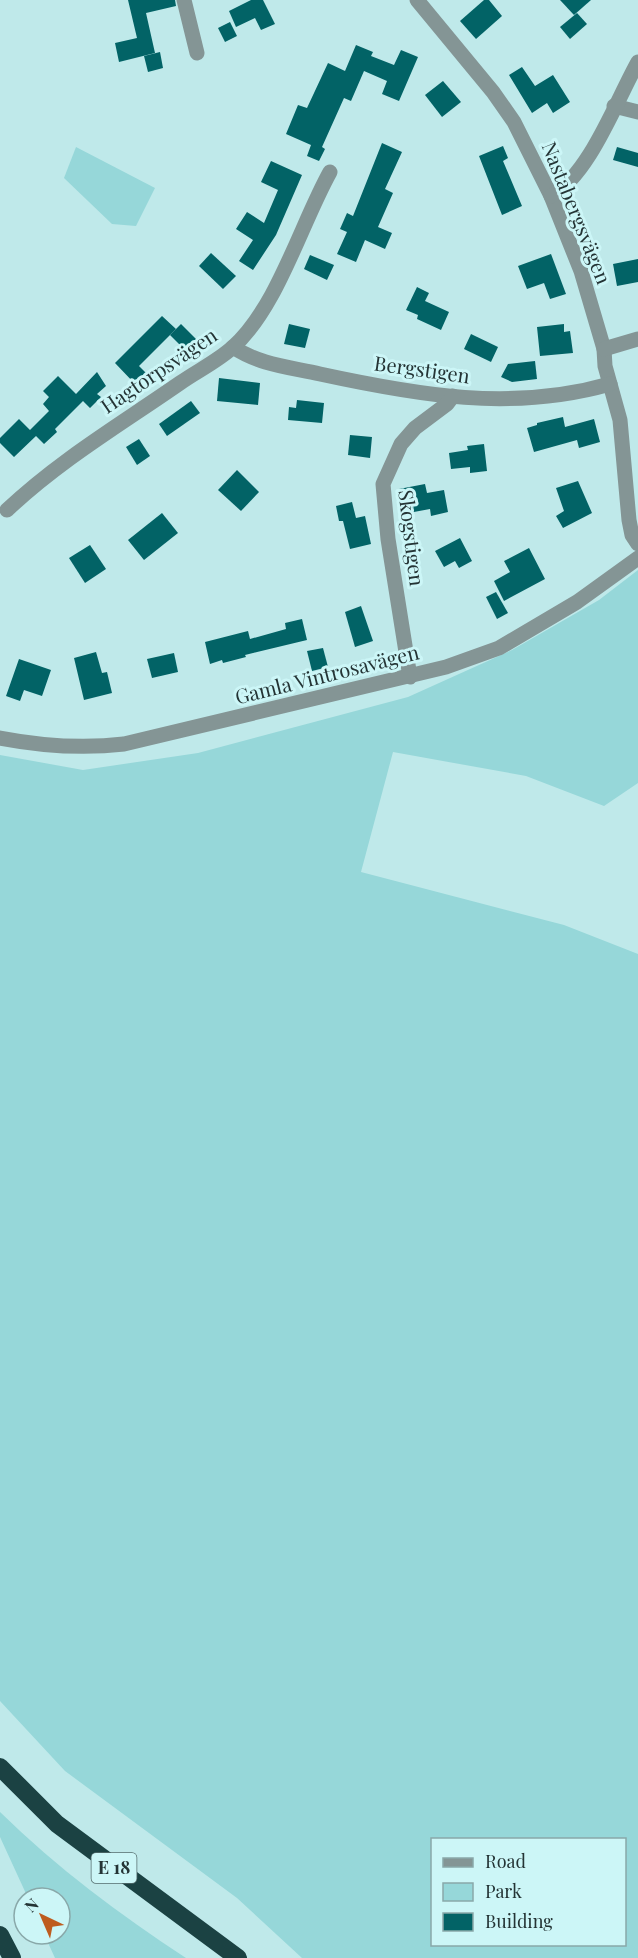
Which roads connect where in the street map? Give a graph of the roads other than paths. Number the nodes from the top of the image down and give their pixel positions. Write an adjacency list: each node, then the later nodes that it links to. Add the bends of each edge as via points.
1 (184, 0): 3 (street)
2 (417, 0): 8 (street, Nastabergsvägen, via 514,122)
3 (196, 53)
4 (638, 62): 5 (street)
5 (614, 106): 6 (street); 8 (street, via 579,171)
6 (638, 112)
7 (330, 172): 10 (street, Hagtorpsvägen, via 278,283)
8 (551, 196): 11 (street, Nastabergsvägen, via 581,271)
9 (638, 339): 11 (street)
10 (233, 347): 13 (street, Bergstigen, via 262,363); 14 (street, Hagtorpsvägen, via 78,451)
11 (604, 349): 12 (street, Nastabergsvägen)
12 (610, 384): 13 (street, Bergstigen, via 536,399); 15 (street, Nastabergsvägen, via 620,420 629,520)
13 (453, 396): 17 (street, Skogstigen, via 401,444 383,484)
14 (7, 510)
15 (638, 544)
16 (638, 558): 17 (street, Gamla Vintrosavägen, via 576,602 499,648)
17 (410, 677): 18 (street, Gamla Vintrosavägen, via 124,744 60,747)
18 (0, 738)
19 (0, 1767): 22 (highway, E 18, via 57,1824)
20 (0, 1935): 21 (highway)
21 (12, 1958)
22 (238, 1958)

